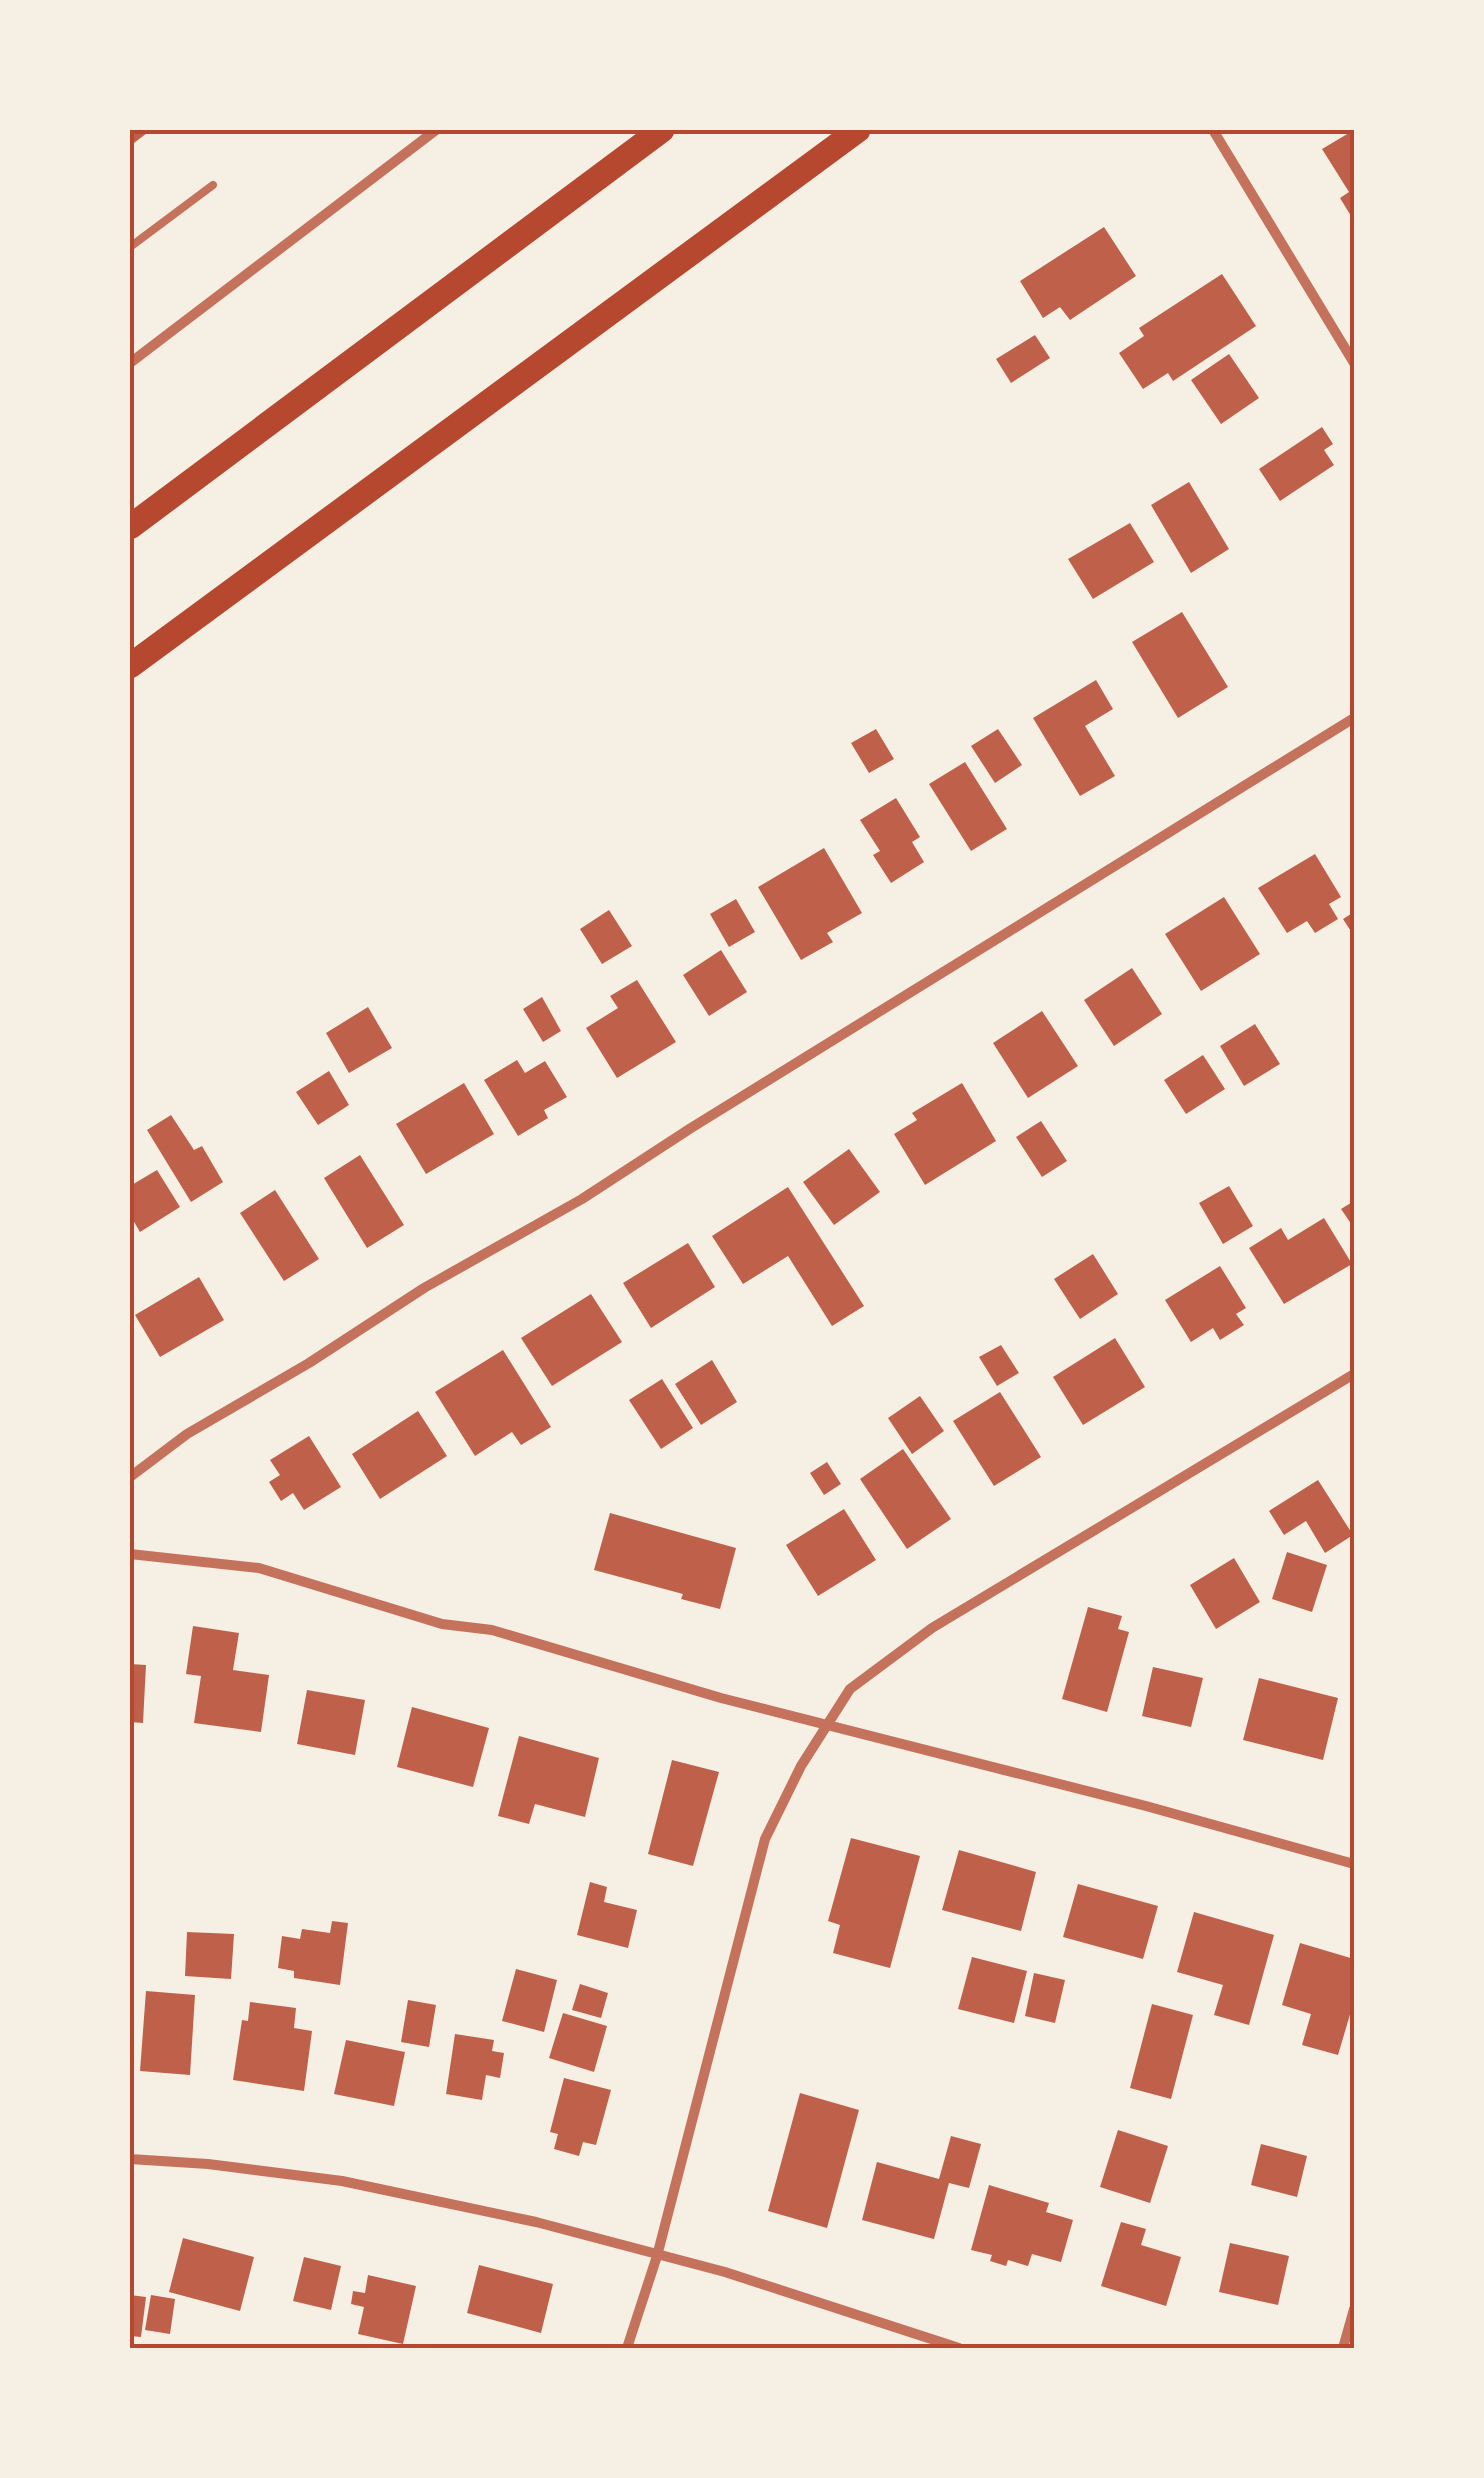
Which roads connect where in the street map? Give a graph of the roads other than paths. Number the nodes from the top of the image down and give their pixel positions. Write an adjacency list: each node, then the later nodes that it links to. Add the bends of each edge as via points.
1 (436, 130): 8 (street)
2 (662, 130): 9 (main road)
3 (858, 130): 10 (main road)
4 (1213, 130): 7 (street)
5 (213, 186): 6 (lane)
6 (130, 247)
7 (1354, 362)
8 (130, 363)
9 (130, 527)
10 (130, 666)
11 (1354, 718): 13 (street, via 582,1200 187,1434)
12 (1354, 1374): 15 (street, via 932,1628 850,1689)
13 (130, 1477)
14 (130, 1554): 15 (street, via 258,1568)
15 (824, 1725): 16 (street); 18 (street, via 764,1839)
16 (1354, 1864)
17 (130, 2159): 18 (street, via 342,2182 536,2222)
18 (656, 2256): 20 (street); 21 (street)
19 (1354, 2309): 22 (street)
20 (626, 2348)
21 (959, 2348)
22 (1343, 2348)

